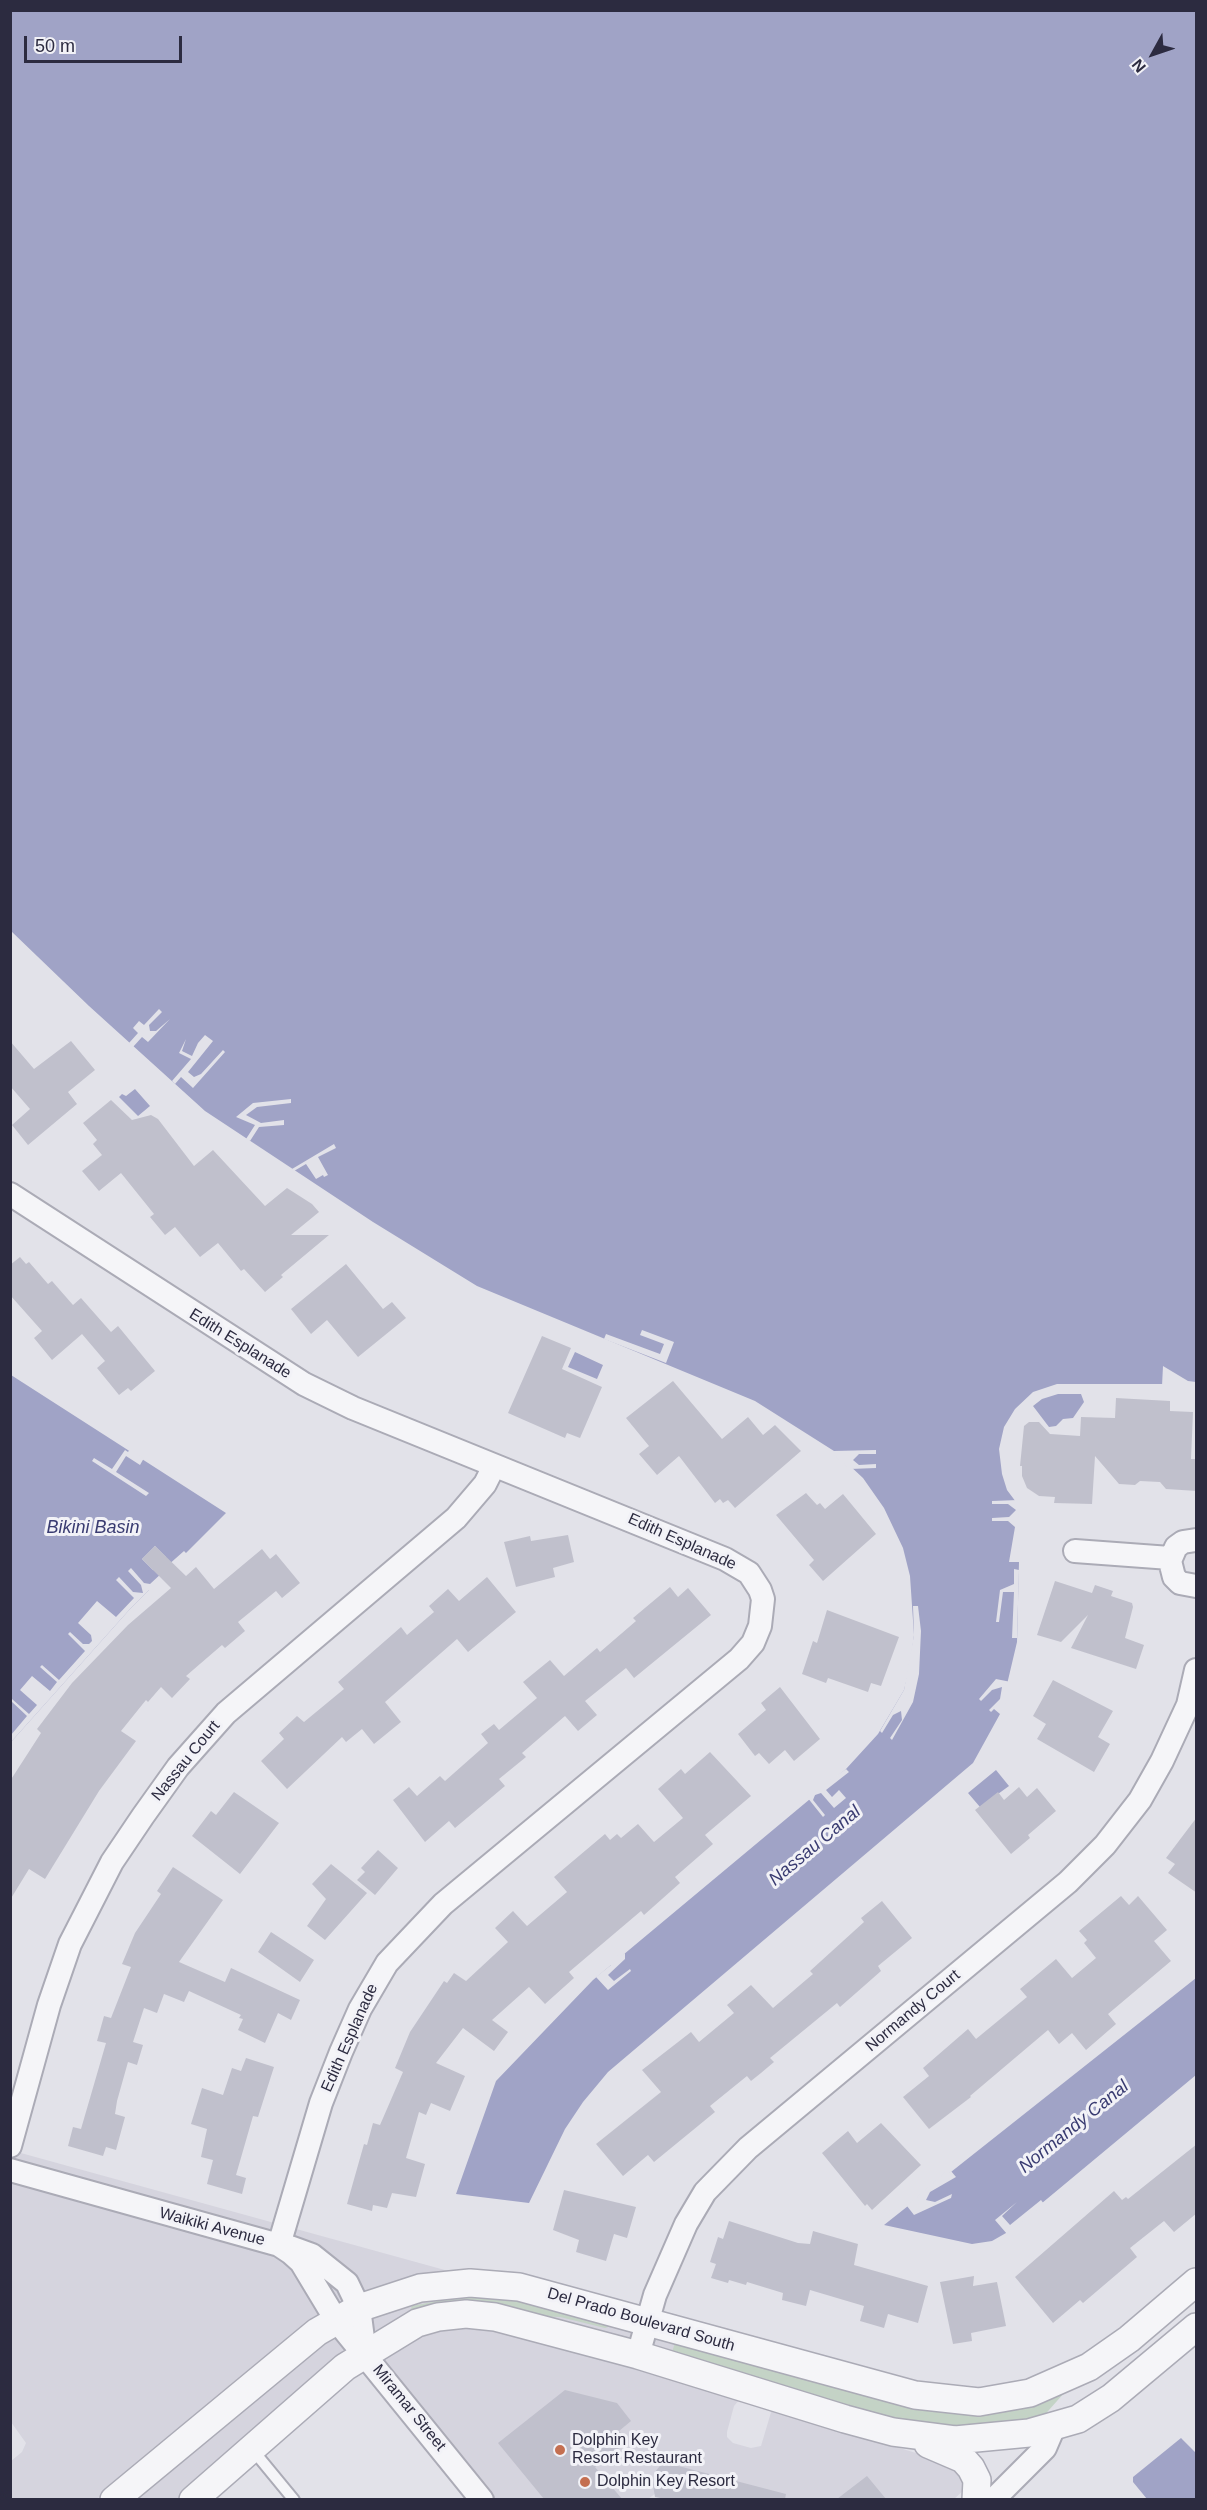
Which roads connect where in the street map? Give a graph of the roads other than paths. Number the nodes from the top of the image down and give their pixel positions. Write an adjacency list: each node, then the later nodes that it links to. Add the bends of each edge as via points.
1 (10, 1194): 2 (street, Edith Esplanade, via 304,1384)
2 (494, 1466): 8 (street, Nassau Court, via 485,1484 456,1518 226,1713 196,1745 142,1816 112,1862 70,1944); 10 (street, Edith Esplanade, via 644,1524 741,1567 760,1590 762,1618 753,1642 739,1659 443,1904 387,1964 360,2009 321,2103)
3 (1197, 1540): 5 (street, via 1183,1542)
4 (1075, 1551): 5 (street)
5 (1170, 1558): 6 (street, via 1174,1577)
6 (1196, 1591)
7 (1197, 1670): 14 (street, Normandy Court, via 1177,1730 1140,1800 1122,1825 1068,1882 719,2176 686,2224)
8 (10, 2146)
9 (10, 2170): 10 (street, Waikiki Avenue)
10 (279, 2245): 13 (street, Miramar Street, via 297,2247 347,2283)
11 (1197, 2282): 12 (street, Del Prado Boulevard South)
12 (1172, 2302): 14 (street, Del Prado Boulevard South, via 1113,2351 1070,2378 1030,2393 979,2402 915,2395); 18 (street, via 1147,2337 1076,2391 1063,2405)
13 (348, 2314): 14 (street, Del Prado Boulevard South, via 420,2288 494,2284 556,2296); 16 (street, Miramar Street); 21 (street, Del Prado Boulevard South, via 297,2347)
14 (648, 2322): 17 (street, Normandy Court)
15 (1197, 2326): 18 (street, Del Prado Boulevard South, via 1111,2398 1078,2419)
16 (365, 2354): 17 (street, Del Prado Boulevard South, via 417,2323 466,2314 495,2317); 20 (street, Del Prado Boulevard South); 24 (street, Miramar Street)
17 (638, 2355): 19 (street, Del Prado Boulevard South)
18 (1054, 2427): 19 (street, Del Prado Boulevard South, via 955,2440); 26 (street, via 1045,2448)
19 (893, 2432): 25 (street, via 963,2460 976,2480)
20 (251, 2447): 22 (street, Del Prado Boulevard South); 23 (lane)
21 (114, 2499)
22 (193, 2499)
23 (294, 2499)
24 (482, 2499)
25 (976, 2499)
26 (993, 2499)

